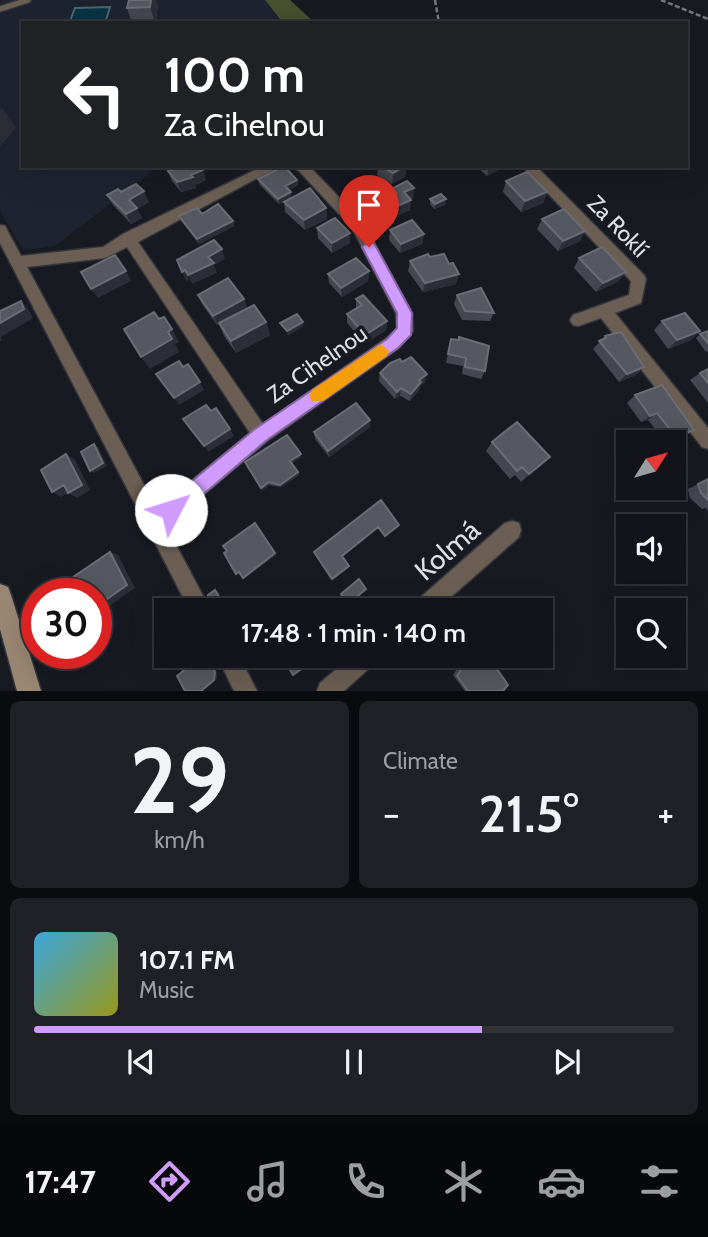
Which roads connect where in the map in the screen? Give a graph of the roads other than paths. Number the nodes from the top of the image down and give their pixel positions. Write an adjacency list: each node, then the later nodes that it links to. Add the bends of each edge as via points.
1 (28, 0): 2 (lane)
2 (0, 9)
3 (268, 168): 7 (street)
4 (303, 168): 11 (street, Za Cihelnou, via 357,225 404,313 405,331 393,344)
5 (530, 168): 9 (street, Za Roklí, via 639,279 636,299)
6 (0, 230): 8 (street)
7 (128, 238): 8 (street, via 105,252); 11 (street, Za Cihelnou)
8 (19, 262): 13 (street)
9 (604, 311): 10 (street, Za Roklí); 12 (street)
10 (578, 320)
11 (261, 435): 13 (street, Za Cihelnou)
12 (708, 441)
13 (153, 525): 16 (street)
14 (512, 530): 17 (street, Kolmá)
15 (0, 595): 20 (main road)
16 (194, 598)
17 (435, 598)
18 (234, 668): 21 (street)
19 (354, 668): 22 (street)
20 (29, 691)
21 (246, 691)
22 (328, 691)

